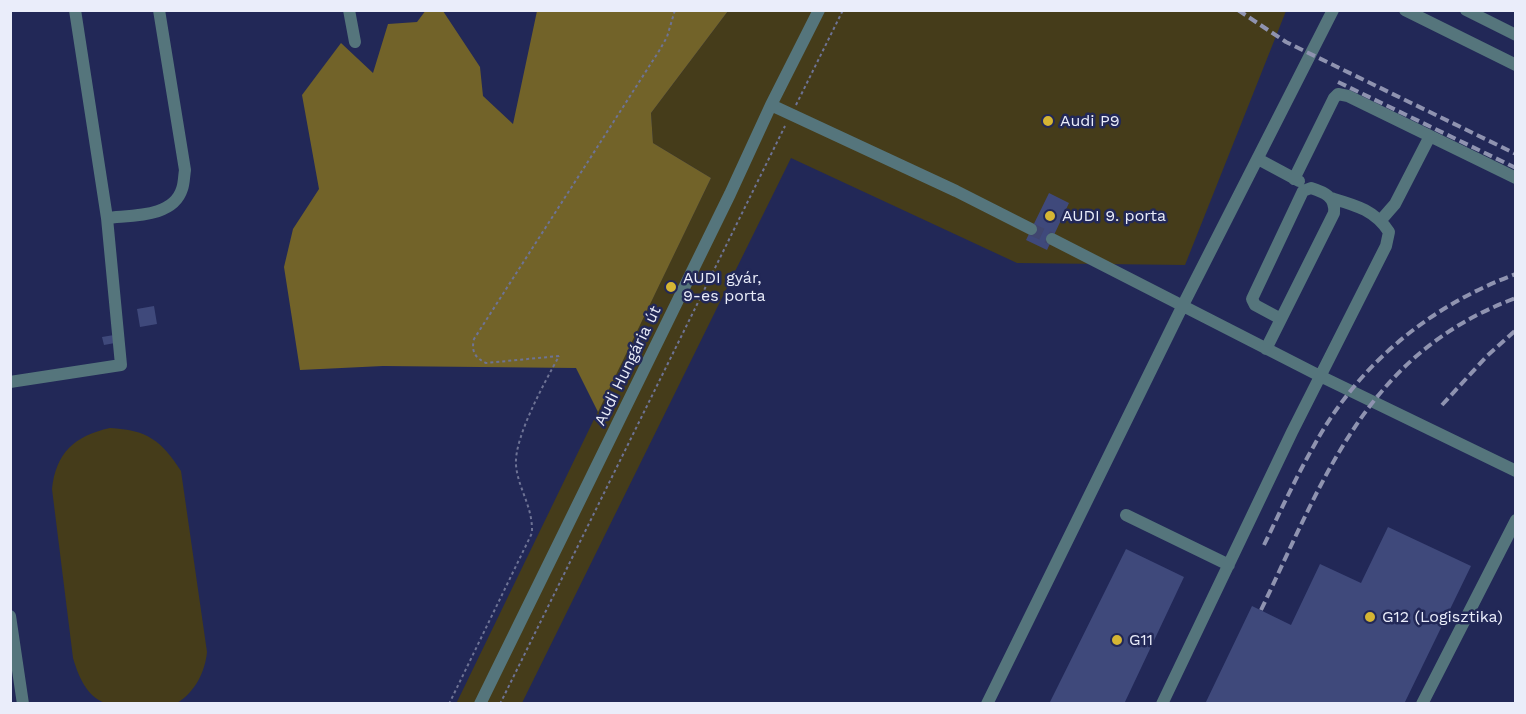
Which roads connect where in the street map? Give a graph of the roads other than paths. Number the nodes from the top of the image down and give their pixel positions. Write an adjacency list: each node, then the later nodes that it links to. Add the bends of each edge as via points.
1 (75, 10): 18 (street)
2 (159, 10): 18 (street, via 185,170 182,191 161,211)
3 (349, 10): 9 (street)
4 (819, 10): 11 (street, Audi Hungária út)
5 (1333, 10): 13 (street)
6 (1405, 10): 10 (street)
7 (1466, 10): 8 (street)
8 (1515, 33)
9 (355, 42)
10 (1515, 65)
11 (771, 105): 20 (street); 33 (street, Audi Hungária út)
12 (1430, 136): 14 (street); 15 (street, via 1338,94); 19 (street, via 1395,204)
13 (1257, 159): 15 (street); 22 (street)
14 (1515, 178)
15 (1294, 179): 16 (street)
16 (1311, 188): 17 (street); 23 (street, via 1303,191 1252,299 1255,305)
17 (1331, 198): 19 (street, via 1363,208); 23 (street, via 1334,213)
18 (107, 218): 26 (street, via 121,365)
19 (1381, 220): 25 (street, via 1389,232 1386,246)
20 (1031, 229)
21 (1052, 239): 22 (street)
22 (1183, 305): 24 (street); 34 (street)
23 (1281, 319): 24 (street)
24 (1266, 349): 25 (street)
25 (1320, 376): 27 (street); 30 (street)
26 (10, 382)
27 (1515, 471)
28 (1125, 515): 30 (street)
29 (1515, 520): 36 (street)
30 (1229, 565): 35 (street)
31 (10, 616): 32 (street)
32 (23, 704)
33 (480, 704)
34 (987, 704)
35 (1162, 704)
36 (1422, 704)

